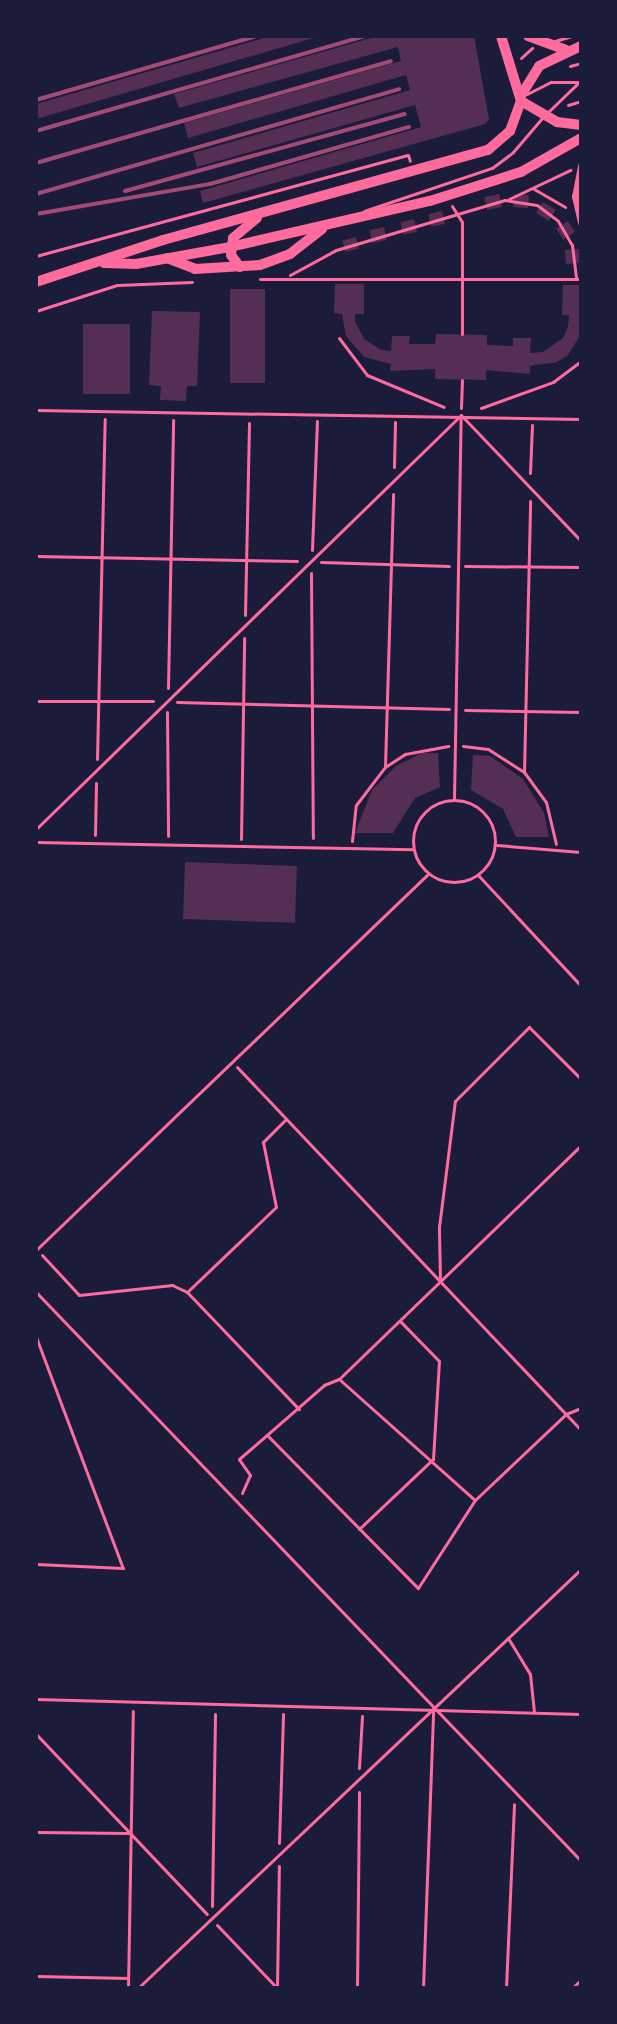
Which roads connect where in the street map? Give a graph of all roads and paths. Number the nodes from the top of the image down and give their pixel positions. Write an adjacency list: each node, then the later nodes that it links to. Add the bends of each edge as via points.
1 (501, 36): 7 (main road)
2 (571, 36): 3 (lane)
3 (535, 41): 5 (main road)
4 (581, 46): 5 (main road)
5 (566, 50): 7 (main road, via 539,66)
6 (580, 82): 7 (lane, via 551,82); 8 (lane)
7 (521, 99): 8 (main road); 12 (main road, via 510,131 488,150)
8 (543, 117): 9 (main road); 19 (lane, via 523,143 492,168)
9 (581, 125)
10 (581, 138): 14 (main road, via 521,172)
11 (577, 167): 13 (path); 18 (street, via 575,196)
12 (413, 172): 16 (main road); 21 (path, via 408,155)
13 (534, 189): 15 (path); 18 (path, via 559,201)
14 (438, 199): 17 (path); 19 (main road)
15 (505, 200): 17 (path); 28 (path, via 537,205 558,221 572,245)
16 (280, 207): 20 (main road, via 240,229); 23 (main road)
17 (459, 214): 25 (path, via 336,250); 26 (path)
18 (581, 223)
19 (323, 227): 20 (main road); 24 (main road, via 290,254)
20 (230, 247): 22 (main road); 24 (main road)
21 (36, 256)
22 (167, 257): 23 (main road, via 136,264); 24 (main road, via 195,269)
23 (98, 263): 29 (main road)
24 (240, 267)
25 (287, 277): 26 (path); 27 (path)
26 (462, 278): 28 (path); 32 (path)
27 (255, 279)
28 (578, 279)
29 (36, 282)
30 (193, 282): 31 (path, via 117,285)
31 (36, 311)
32 (462, 334)
33 (339, 338): 41 (path, via 367,375)
34 (581, 361): 41 (path, via 553,382)
35 (462, 380): 41 (path)
36 (36, 410): 37 (lane)
37 (105, 411): 38 (lane); 50 (path)
38 (173, 412): 39 (lane); 49 (path)
39 (318, 414): 40 (lane); 47 (path)
40 (395, 414): 41 (lane); 44 (path)
41 (461, 415): 42 (lane); 44 (lane); 45 (lane); 53 (lane)
42 (532, 417): 43 (lane); 45 (path)
43 (581, 419)
44 (394, 481): 47 (lane); 52 (path)
45 (530, 488): 46 (lane); 54 (path)
46 (581, 541)
47 (311, 561): 49 (lane); 51 (path)
48 (36, 701): 50 (path)
49 (167, 701): 50 (path); 51 (path); 57 (lane); 63 (path)
50 (98, 702): 57 (path)
51 (314, 707): 52 (path); 65 (path)
52 (386, 708): 53 (path); 56 (path)
53 (456, 709): 54 (path); 59 (lane)
54 (525, 711): 55 (path); 58 (path)
55 (581, 712)
56 (385, 767)
57 (96, 771): 60 (lane); 62 (path)
58 (524, 772)
59 (454, 799): 64 (lane, via 476,805 492,823); 66 (lane, via 431,806 416,825)
60 (36, 829)
61 (36, 842): 62 (lane)
62 (95, 843): 63 (lane)
63 (168, 845): 65 (lane)
64 (496, 845): 67 (lane); 69 (lane)
65 (313, 848): 66 (lane)
66 (413, 849): 68 (lane)
67 (581, 852)
68 (428, 874): 69 (lane, via 453,883); 71 (lane)
69 (478, 875): 70 (lane)
70 (581, 986)
71 (234, 1064): 73 (path); 75 (lane)
72 (581, 1079): 76 (path, via 529,1027 455,1101 439,1227)
73 (286, 1119): 76 (path); 78 (path, via 263,1142 276,1207)
74 (581, 1145): 76 (path)
75 (36, 1250): 78 (path, via 79,1295 172,1285)
76 (440, 1281): 79 (path); 84 (path)
77 (36, 1292): 89 (lane)
78 (187, 1292): 83 (path)
79 (400, 1321): 81 (path); 87 (path, via 439,1361)
80 (36, 1337): 91 (path, via 123,1568)
81 (339, 1379): 83 (path); 87 (path)
82 (581, 1408): 84 (path)
83 (299, 1409): 86 (path)
84 (566, 1414): 85 (path); 88 (path)
85 (581, 1430)
86 (267, 1435): 89 (path, via 239,1459 250,1475); 90 (path)
87 (433, 1459): 88 (path); 90 (path)
88 (475, 1500): 90 (path, via 418,1588)
89 (238, 1504): 98 (lane)
90 (359, 1529)
91 (36, 1564)
92 (581, 1569): 93 (lane)
93 (508, 1638): 98 (lane); 99 (lane, via 530,1674)
94 (36, 1699): 95 (lane)
95 (133, 1704): 96 (lane); 105 (path)
96 (215, 1706): 97 (lane); 107 (path)
97 (362, 1708): 98 (lane); 102 (path)
98 (433, 1709): 99 (lane); 102 (lane); 103 (lane); 115 (lane)
99 (534, 1712): 100 (lane)
100 (581, 1714)
101 (36, 1734): 105 (path)
102 (359, 1779): 107 (lane); 114 (path)
103 (515, 1793): 106 (lane); 116 (path)
104 (36, 1832): 105 (path)
105 (130, 1833): 107 (path); 109 (path)
106 (581, 1861)
107 (212, 1919): 112 (lane); 113 (path)
108 (36, 1976): 109 (path)
109 (128, 1978): 111 (path)
110 (581, 1980): 117 (lane)
111 (128, 1988)
112 (138, 1988)
113 (277, 1988)
114 (357, 1988)
115 (423, 1988)
116 (506, 1988)
117 (572, 1988)

